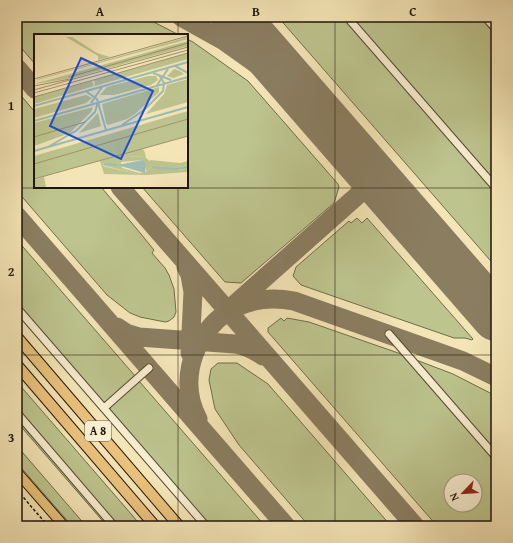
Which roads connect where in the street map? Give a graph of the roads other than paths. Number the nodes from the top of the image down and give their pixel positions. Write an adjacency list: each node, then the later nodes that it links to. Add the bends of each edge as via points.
1 (347, 17): 4 (lane)
2 (485, 17): 3 (lane)
3 (496, 29)
4 (496, 188)
5 (17, 308): 10 (lane)
6 (389, 334): 12 (lane)
7 (17, 337): 19 (highway, A 8)
8 (17, 365): 14 (highway, A 8)
9 (149, 368): 10 (lane)
10 (104, 408): 20 (lane)
11 (17, 413): 16 (lane)
12 (496, 457)
13 (17, 472): 15 (main road)
14 (142, 510): 17 (highway); 18 (highway, A 8)
15 (64, 526)
16 (114, 526)
17 (150, 526)
18 (155, 526)
19 (179, 526)
20 (206, 526)

